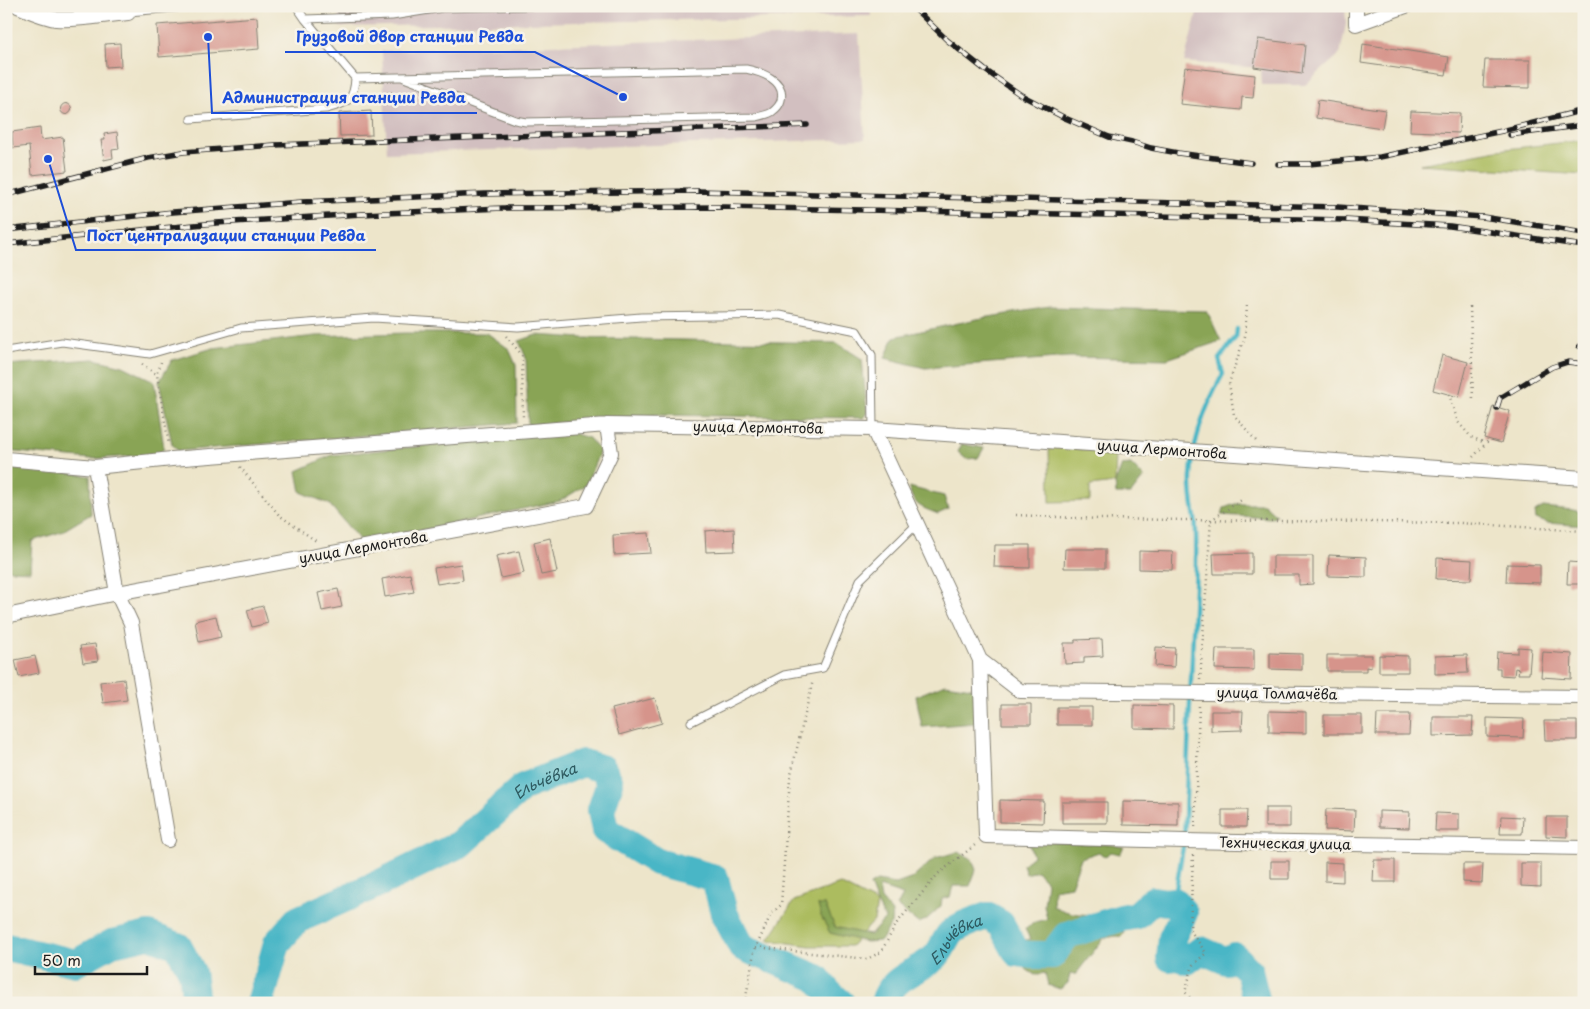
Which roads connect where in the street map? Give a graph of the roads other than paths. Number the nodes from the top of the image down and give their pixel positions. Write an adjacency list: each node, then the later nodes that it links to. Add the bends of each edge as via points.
1 (18, 6): 8 (street, via 55,19)
2 (196, 6): 8 (lane)
3 (296, 6): 10 (lane)
4 (532, 6): 10 (lane, via 442,8 392,16)
5 (1356, 6): 6 (street, via 1356,24)
6 (1406, 6)
7 (1582, 6): 9 (lane)
8 (130, 9)
9 (1584, 10)
10 (305, 19): 11 (lane)
11 (355, 78): 12 (lane); 13 (lane, via 355,91 350,99 326,109)
12 (404, 78): 12 (lane, via 746,70 769,77 780,86 782,93 776,109 756,117 526,122)
13 (191, 119)
14 (6, 351): 16 (lane, via 62,342 150,354 240,328 374,318 518,327 641,317 779,315 857,331 872,354)
15 (607, 425): 16 (street, улица Лермонтова); 18 (street); 21 (street, улица Лермонтова, via 611,453 586,506)
16 (873, 429): 19 (street, улица Лермонтова); 20 (street)
17 (6, 459): 18 (street)
18 (95, 467): 21 (street)
19 (1584, 478)
20 (917, 524): 23 (street); 25 (lane, via 860,580 823,668 784,676)
21 (117, 593): 22 (street, улица Лермонтова); 26 (street, via 131,623)
22 (6, 616)
23 (980, 660): 24 (street, улица Толмачёва, via 1020,691); 27 (street, Техническая улица, via 986,836)
24 (1584, 697)
25 (691, 722)
26 (168, 840)
27 (1584, 848)

